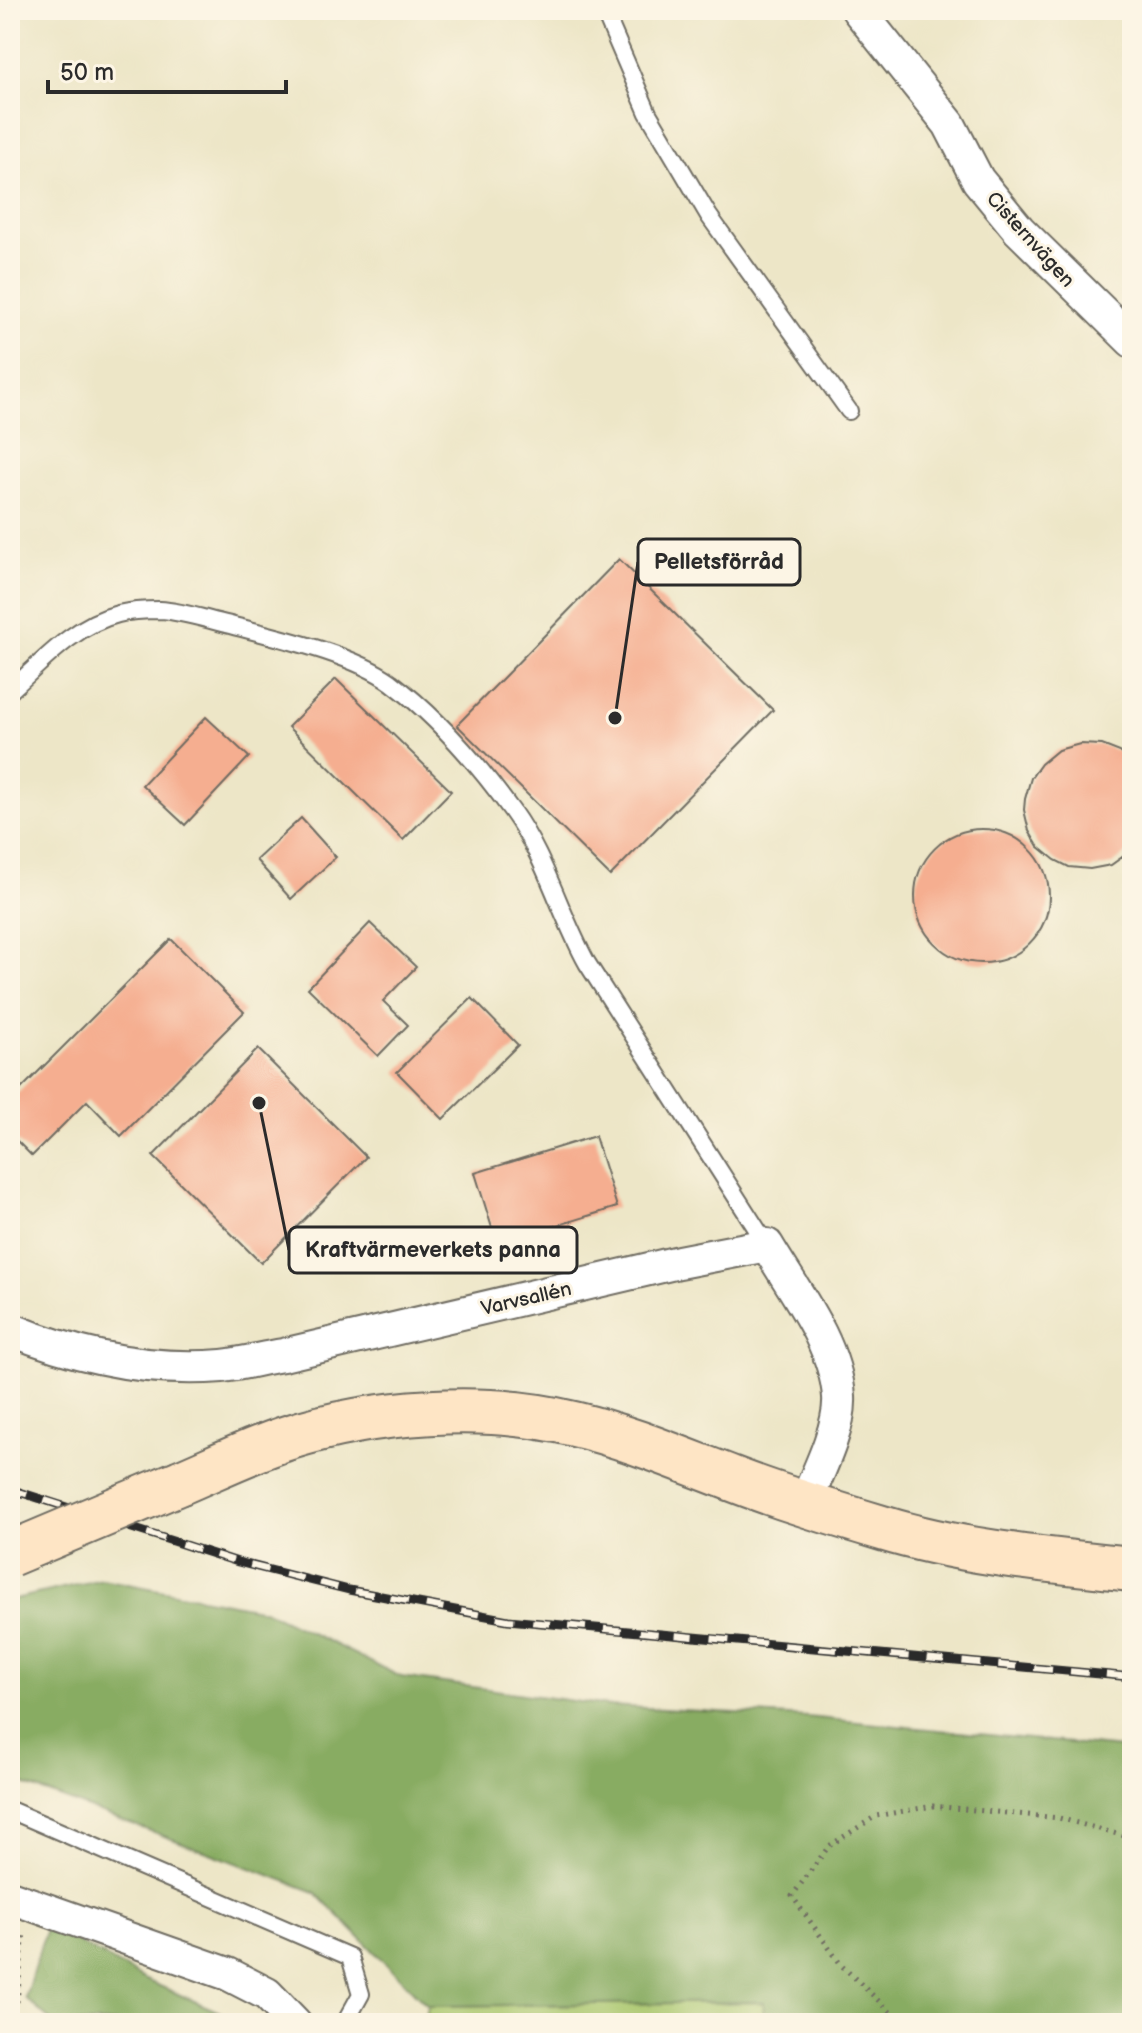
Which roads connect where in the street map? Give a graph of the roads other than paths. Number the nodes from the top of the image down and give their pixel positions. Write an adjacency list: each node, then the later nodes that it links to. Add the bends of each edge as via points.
1 (607, 10): 4 (lane, via 648,113 709,216)
2 (858, 10): 3 (street, Cisternvägen, via 949,124 978,180 1019,230)
3 (1132, 341)
4 (849, 411)
5 (10, 691): 6 (lane, via 71,636 95,623 119,614 161,610 258,632 338,657 390,681 472,761 527,833 587,963)
6 (767, 1245): 7 (street, Varvsallén, via 223,1366 112,1361 55,1348); 8 (street, via 830,1359 839,1399 831,1441)
7 (10, 1329)
8 (805, 1503): 9 (street, bridge, via 637,1441 572,1423 516,1413 400,1416 288,1438); 10 (street, via 950,1546)
9 (10, 1554)
10 (1132, 1569)
11 (10, 1810): 14 (lane, via 350,1957 361,1994)
12 (18, 1900): 13 (street, via 228,1974 267,1994)
13 (295, 2023)
14 (345, 2023)

